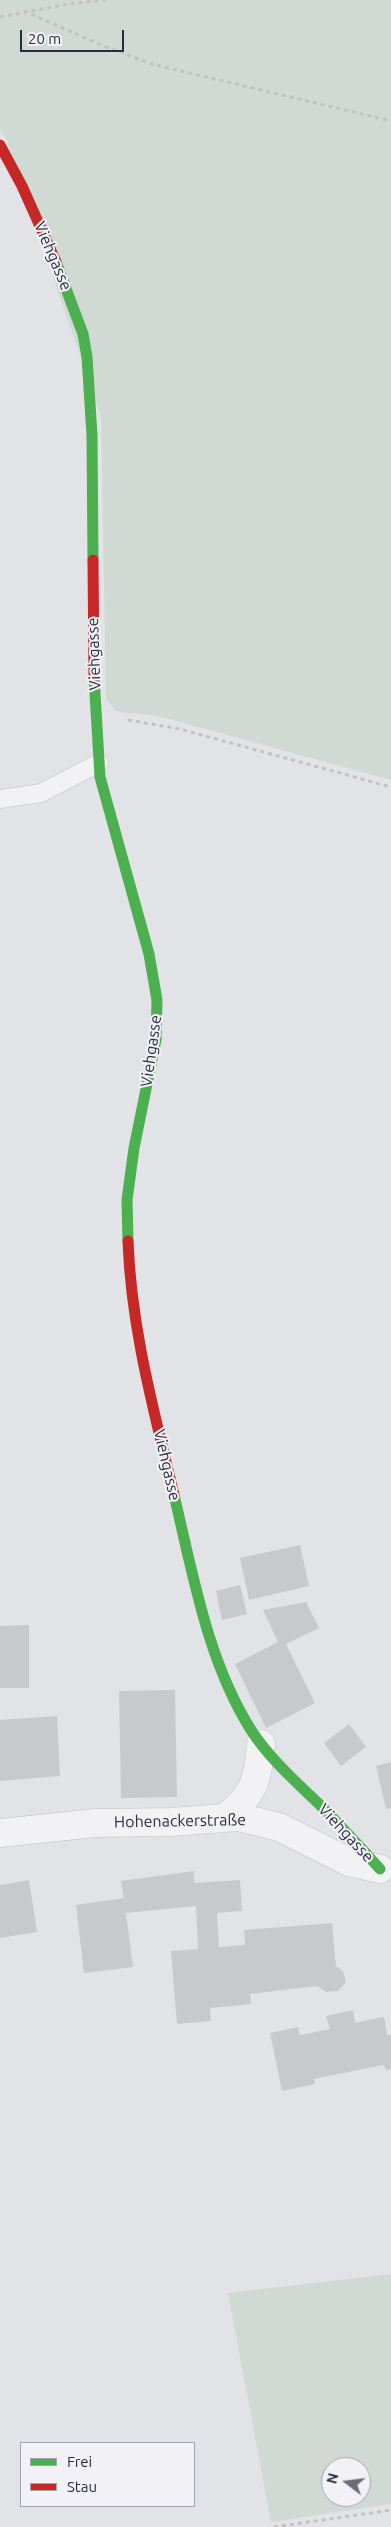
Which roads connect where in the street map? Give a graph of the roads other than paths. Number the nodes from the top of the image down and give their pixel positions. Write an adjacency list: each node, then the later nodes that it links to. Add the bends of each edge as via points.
1 (0, 145): 2 (street, Viehgasse, via 60,271 83,334 87,357 92,435 93,662)
2 (99, 763): 3 (lane, via 42,793); 4 (street, Viehgasse, via 103,790 153,969 157,1000 156,1040 127,1200 127,1253 136,1325 209,1634 232,1694)
3 (0, 799)
4 (260, 1744): 5 (street, via 258,1772 253,1786 242,1804); 7 (street, Viehgasse)
5 (226, 1817): 6 (street, Hohenackerstraße, via 56,1826); 7 (street, Hohenackerstraße, via 278,1827 349,1862)
6 (0, 1833)
7 (385, 1872)

